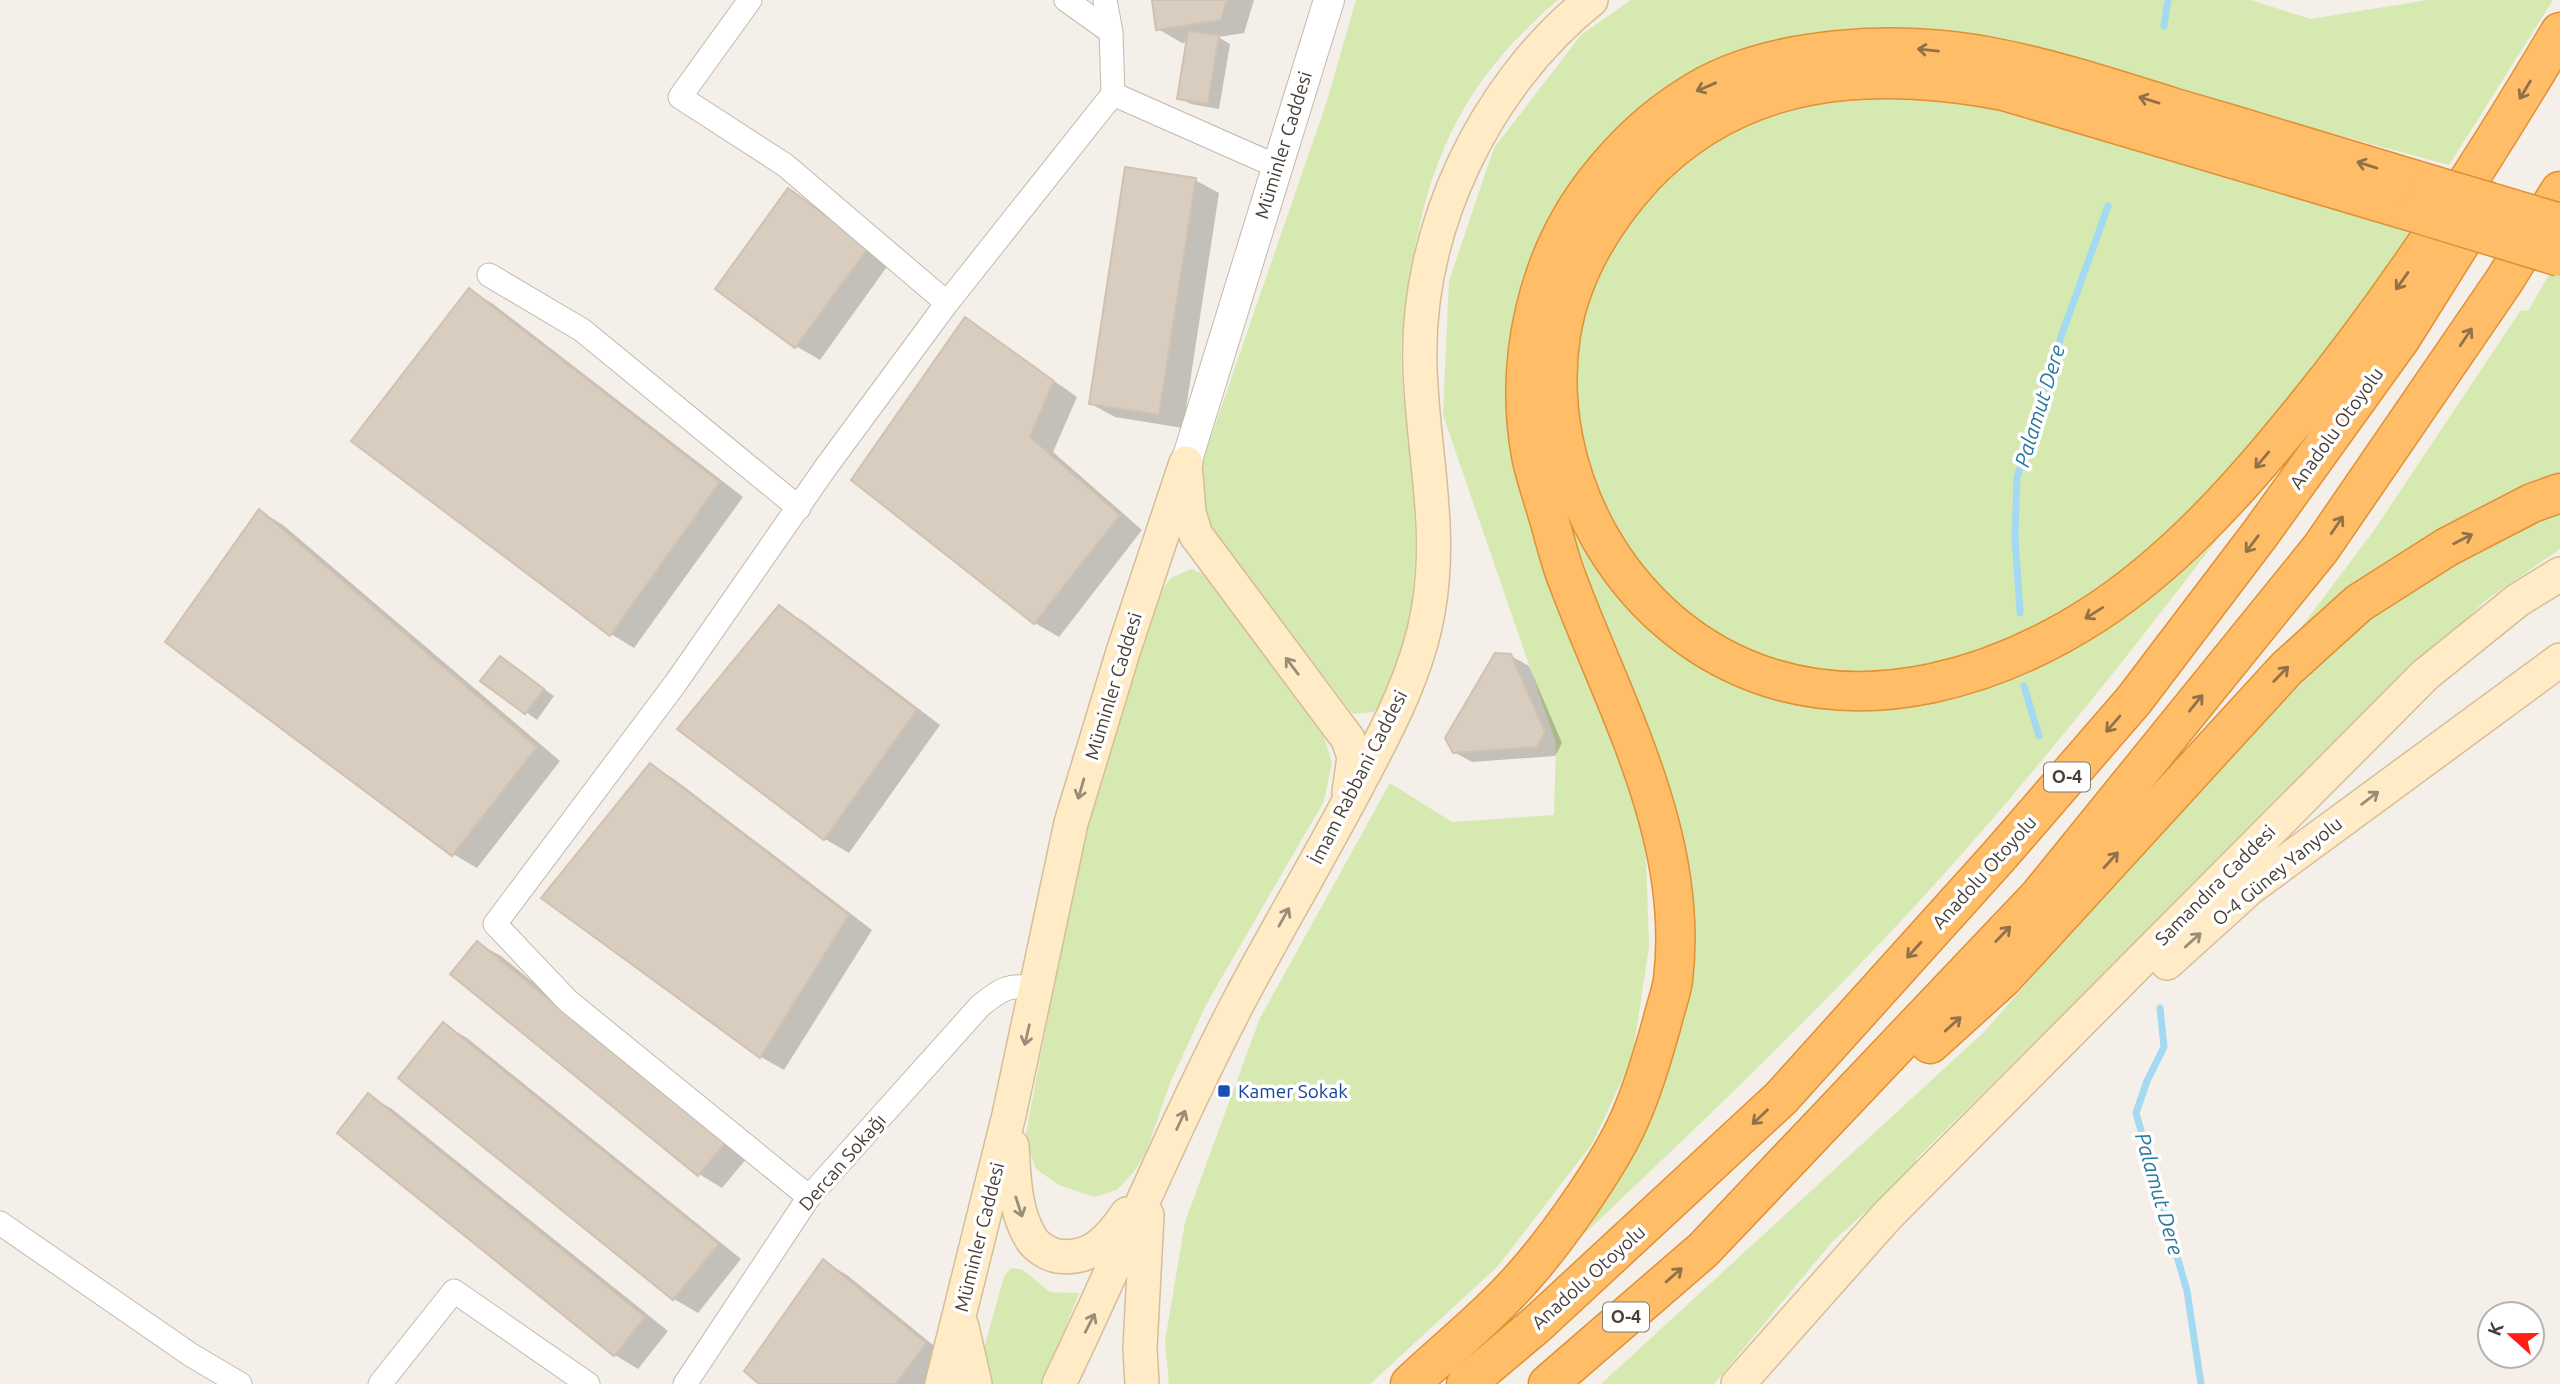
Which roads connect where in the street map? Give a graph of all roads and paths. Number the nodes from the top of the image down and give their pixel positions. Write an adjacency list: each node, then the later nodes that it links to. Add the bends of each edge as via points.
1 (750, 0): 16 (street, via 681,97 785,165)
2 (1066, 0): 6 (street)
3 (1105, 0): 6 (street)
4 (1329, 0): 10 (street, Müminler Caddesi)
5 (1591, 0): 24 (main road, İmam Rabbani Caddesi, via 1547,39 1503,92 1461,175 1435,247 1419,339 1435,529 1434,571 1428,615)
6 (1111, 32): 9 (street)
7 (2560, 32): 12 (highway, one-way to 12, via 2498,136 2353,351 2253,471 2172,554 2098,611 2026,652 1948,681 1895,690 1844,691 1759,674 1695,640 1640,595 1589,518 1566,451 1560,413 1561,334 1570,297 1591,248 1618,205 1660,159 1745,102 1810,85 1884,78 1945,80 2004,91)
8 (2560, 79): 44 (highway, Anadolu Otoyolu / O-4, one-way to 44, via 2401,338 2134,700 1781,1098)
9 (1113, 94): 10 (street); 16 (street)
10 (1276, 166): 17 (street, Müminler Caddesi)
11 (2560, 191): 33 (highway, O-4, one-way to 11, via 2040,895 2304,570 2504,281)
12 (2424, 199): 13 (highway, bridge); 14 (highway, bridge); 43 (highway, one-way to 43, via 2057,72 1986,56 1903,48 1798,55 1743,71 1691,93 1615,157 1559,237 1541,284 1526,400 1531,456 1566,578 1636,748 1668,851 1675,915 1673,983 1625,1130 1587,1190 1523,1277)
13 (2560, 223)
14 (2560, 257)
15 (489, 275): 19 (street, via 582,330)
16 (947, 303): 19 (street)
17 (1186, 463): 20 (main road, via 1189,513 1196,535); 22 (main road, Müminler Caddesi)
18 (2560, 493): 33 (highway, one-way to 18, via 2003,978 2286,669 2360,603 2447,547)
19 (799, 508): 30 (street, via 675,684 495,924 568,1001)
20 (1212, 558): 22 (main road, via 1186,547 1175,549 1161,558); 25 (main road, one-way to 20)
21 (2560, 574): 31 (main road, Samandıra Caddesi, via 2518,600 2426,675)
22 (1144, 584): 27 (main road, Müminler Caddesi, one-way to 27, via 1071,823)
23 (2560, 660): 31 (main road, O-4 Güney Yanyolu, one-way to 23, via 2250,888)
24 (1402, 694): 25 (main road, via 1383,722 1369,731 1352,730); 26 (main road, İmam Rabbani Caddesi)
25 (1333, 720): 26 (main road, via 1348,739 1354,757)
26 (1343, 814): 29 (main road, İmam Rabbani Caddesi, one-way to 26, via 1238,1002)
27 (1038, 988): 28 (main road, Müminler Caddesi, one-way to 28); 30 (street, Dercan Sokağı, via 1014,985 980,1006)
28 (1010, 1115): 29 (main road, one-way to 29, via 1016,1200 1033,1242 1052,1255 1085,1255 1102,1245); 34 (main road, Müminler Caddesi)
29 (1152, 1182): 41 (main road, İmam Rabbani Caddesi, one-way to 29); 42 (main road, via 1144,1236)
30 (809, 1197): 38 (street, Dercan Sokağı)
31 (1888, 1216): 46 (main road)
32 (0, 1223): 35 (street)
33 (1703, 1250): 45 (highway, O-4, one-way to 33)
34 (960, 1314): 39 (main road, Müminler Caddesi); 40 (main road)
35 (240, 1384)
36 (380, 1384): 37 (street, via 454,1291)
37 (588, 1384)
38 (685, 1384)
39 (942, 1384)
40 (975, 1384)
41 (1059, 1384)
42 (1142, 1384)
43 (1410, 1384)
44 (1466, 1384)
45 (1548, 1384)
46 (1738, 1384)

